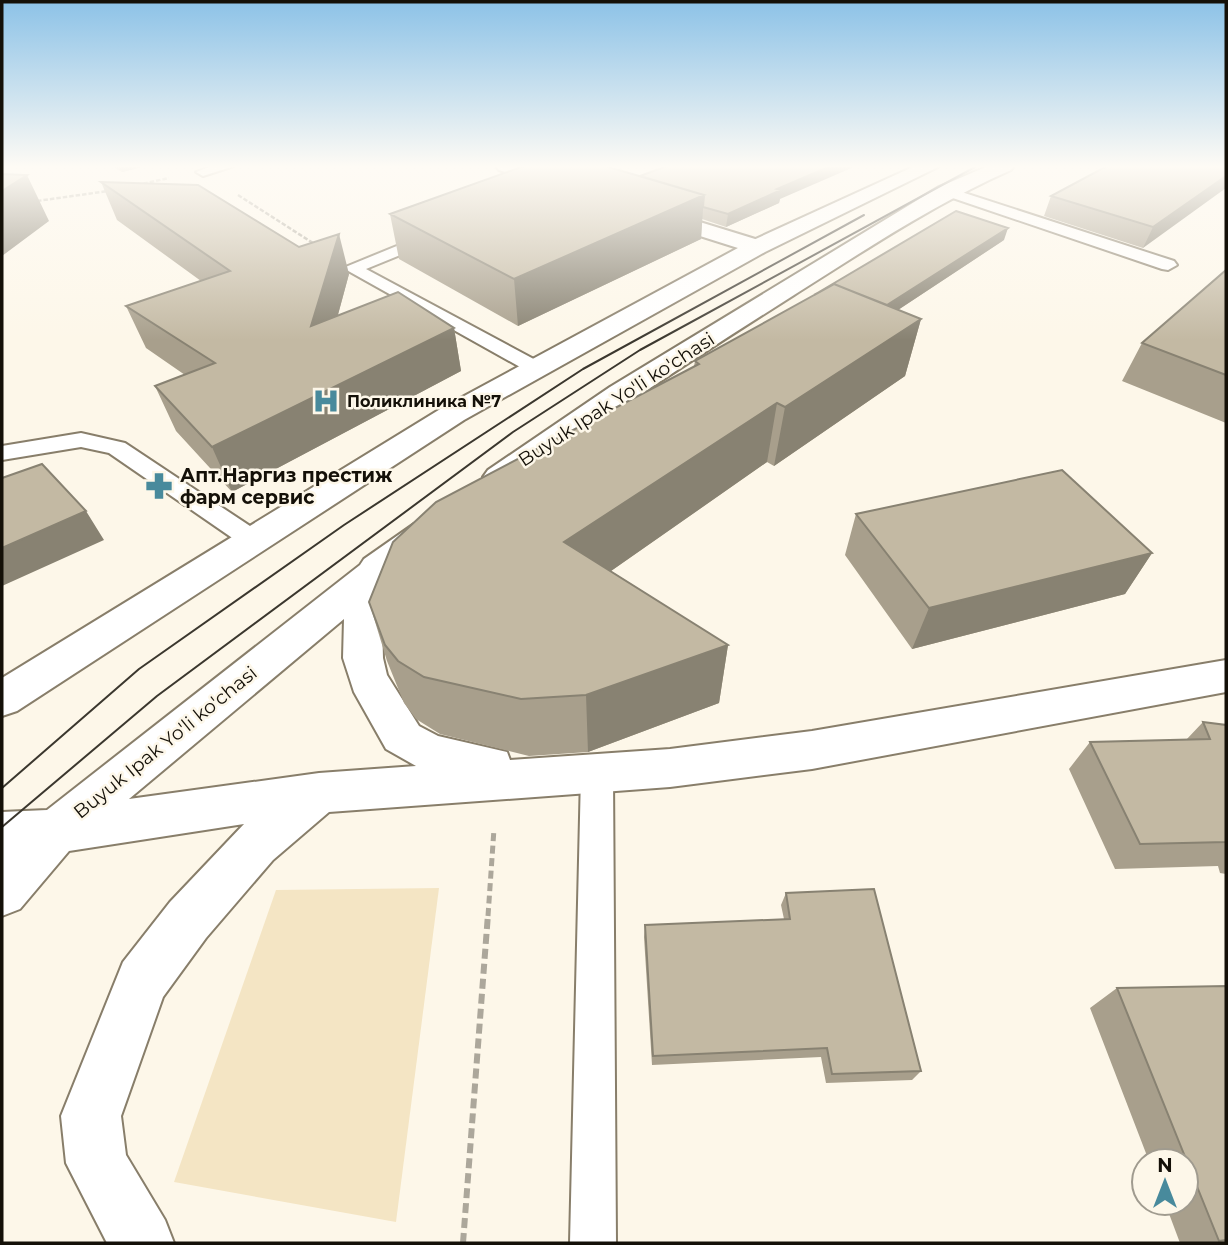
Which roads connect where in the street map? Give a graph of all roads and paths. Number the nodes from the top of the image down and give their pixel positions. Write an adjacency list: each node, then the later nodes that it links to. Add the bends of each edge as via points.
1 (284, 224): 9 (path)
2 (686, 224): 7 (main road)
3 (817, 224): 7 (main road, Buyuk Ipak Yo'li ko'chasi)
4 (870, 224): 13 (main road, Buyuk Ipak Yo'li ko'chasi, via 620,393)
5 (1060, 224): 8 (lane)
6 (452, 229): 9 (lane)
7 (757, 247): 10 (main road, Buyuk Ipak Yo'li ko'chasi)
8 (1168, 265)
9 (352, 268): 10 (lane)
10 (536, 368): 12 (main road, Buyuk Ipak Yo'li ko'chasi, via 453,414)
11 (2, 453): 12 (lane, via 81,440 117,448)
12 (253, 540): 14 (main road, Buyuk Ipak Yo'li ko'chasi)
13 (377, 568): 19 (main road, via 361,618 360,650 373,692 402,738 437,756); 22 (main road, Buyuk Ipak Yo'li ko'chasi)
14 (108, 632): 15 (main road); 17 (main road, Buyuk Ipak Yo'li ko'chasi)
15 (2, 674)
16 (1226, 676): 18 (main road, via 812,750)
17 (2, 699)
18 (597, 775): 19 (main road); 27 (lane)
19 (545, 776): 20 (main road)
20 (497, 780): 21 (main road); 26 (path)
21 (319, 793): 22 (main road); 25 (main road, via 256,844 188,920 142,981 91,1115 97,1163)
22 (56, 831): 23 (main road); 24 (main road, Buyuk Ipak Yo'li ko'chasi)
23 (2, 834)
24 (2, 892)
25 (142, 1243)
26 (463, 1243)
27 (593, 1243)

